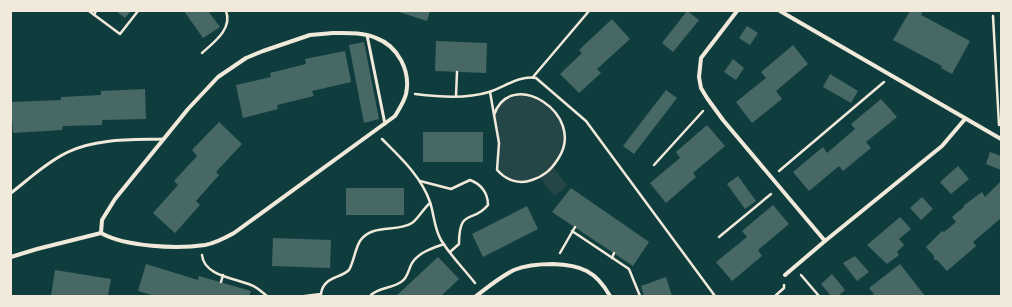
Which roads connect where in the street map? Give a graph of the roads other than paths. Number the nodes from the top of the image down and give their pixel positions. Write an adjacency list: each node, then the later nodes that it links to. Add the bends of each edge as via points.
1 (737, 11): 10 (street, via 702,58 699,66 700,83 712,106)
2 (780, 11): 4 (street)
3 (367, 35): 5 (lane); 5 (street, via 381,40 395,50 405,69 407,93 395,116); 6 (street, via 310,35 246,58 218,77)
4 (965, 119): 7 (street); 10 (street, via 942,146)
5 (385, 124): 9 (street, via 234,233 218,241 200,245 141,245 110,238)
6 (164, 139): 8 (lane, via 105,142 75,149 51,163); 9 (street, via 115,198 102,220)
7 (1001, 139)
8 (11, 193)
9 (101, 233): 11 (street)
10 (825, 241): 12 (street)
11 (11, 257)
12 (785, 274)
13 (476, 296): 14 (street, via 514,270 531,265 553,264 571,265 587,270 602,282)
14 (610, 296)

